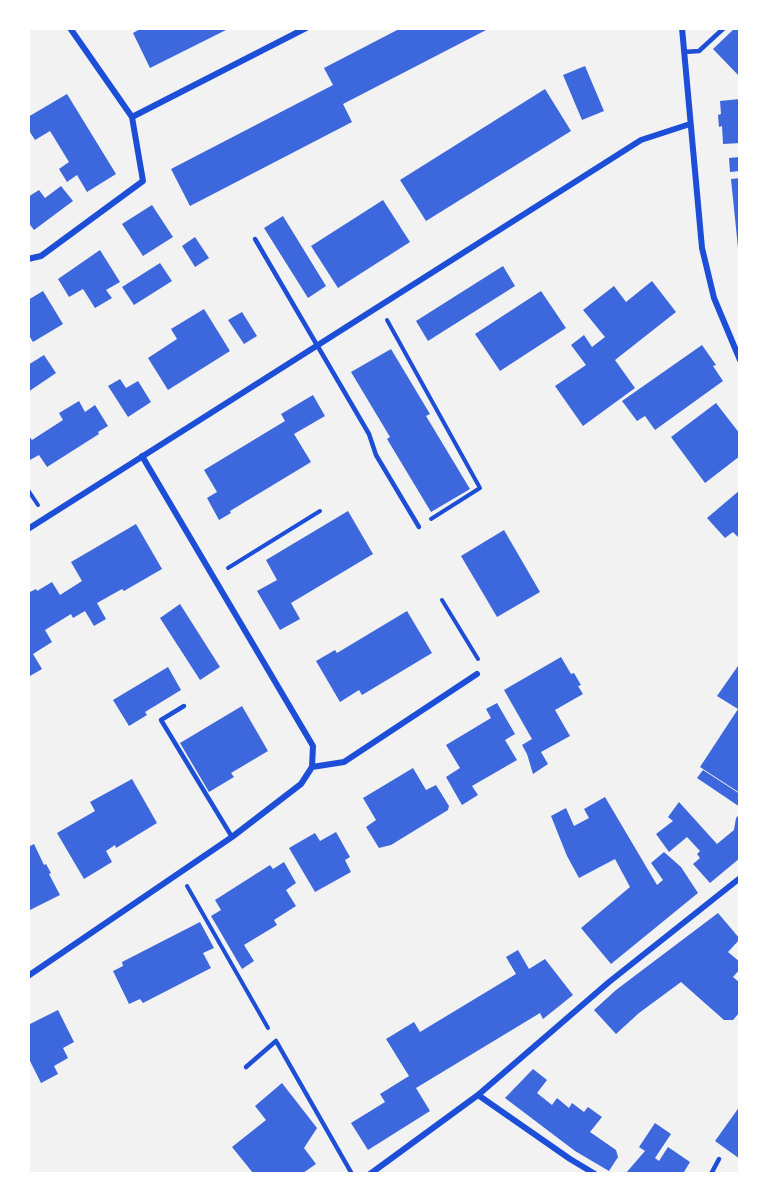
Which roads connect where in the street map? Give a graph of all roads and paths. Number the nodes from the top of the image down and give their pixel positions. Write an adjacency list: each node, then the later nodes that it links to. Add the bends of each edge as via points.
1 (70, 28): 6 (street)
2 (306, 28): 6 (street)
3 (682, 28): 5 (street)
4 (724, 28): 5 (lane, via 699,51)
5 (684, 52): 7 (street)
6 (132, 117): 9 (street, via 143,181 41,256)
7 (690, 124): 10 (street, via 641,140); 12 (street, via 702,248 714,298)
8 (255, 239): 11 (lane)
9 (28, 259)
10 (379, 306): 11 (street); 15 (path, via 480,488)
11 (318, 345): 13 (street); 15 (lane)
12 (740, 360)
13 (141, 456): 16 (street); 17 (street)
14 (320, 511): 17 (path)
15 (419, 527)
16 (28, 529)
17 (214, 576): 21 (street, via 313,746)
18 (442, 600): 19 (path, via 480,663)
19 (477, 674): 21 (street, via 344,762)
20 (184, 706): 22 (lane, via 161,720)
21 (312, 767): 22 (street, via 301,784)
22 (232, 837): 23 (street)
23 (180, 873): 25 (street); 26 (path)
24 (740, 878): 28 (street, via 609,981)
25 (28, 976)
26 (276, 1041): 27 (lane); 30 (lane)
27 (246, 1067)
28 (478, 1095): 31 (street); 32 (street)
29 (719, 1159): 33 (lane)
30 (352, 1173)
31 (370, 1173)
32 (595, 1173)
33 (711, 1173)

